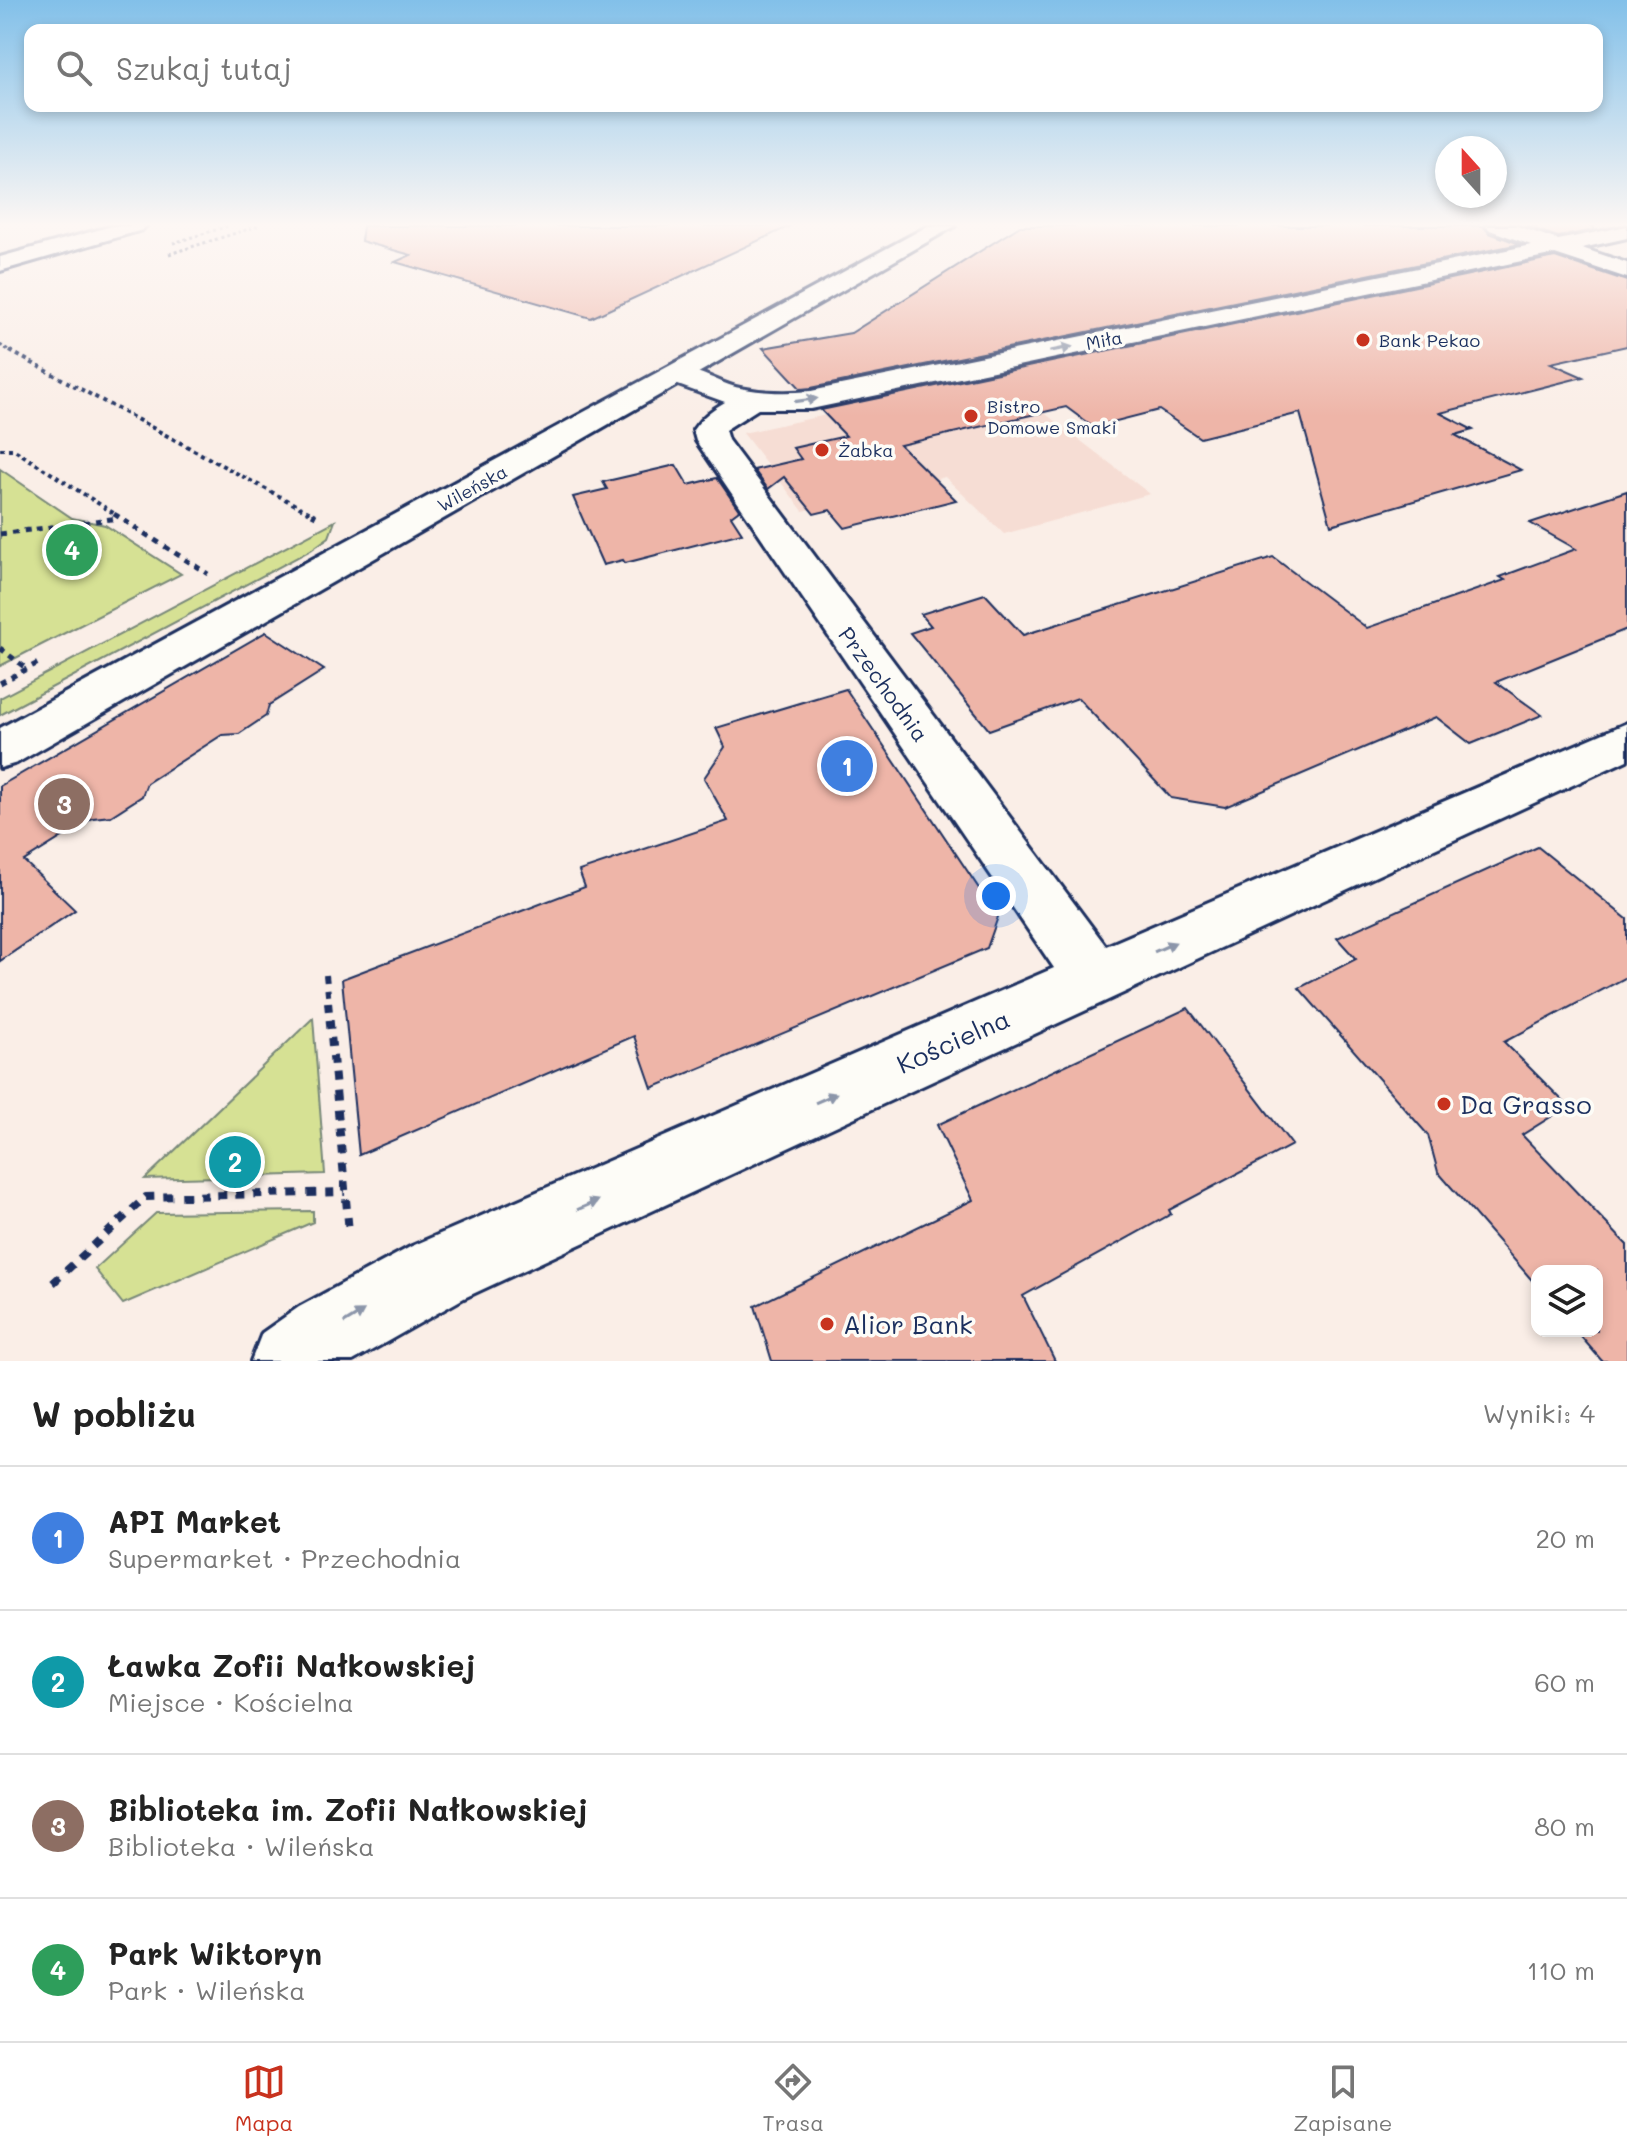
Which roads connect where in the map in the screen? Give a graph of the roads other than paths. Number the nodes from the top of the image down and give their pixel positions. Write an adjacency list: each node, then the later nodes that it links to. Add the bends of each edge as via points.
1 (830, 290): 3 (street, Wileńska)
2 (1345, 290): 4 (street, Miła, one-way to 2, via 811,400)
3 (677, 375): 4 (street, Miła); 6 (street, Wileńska)
4 (750, 401): 7 (street, Przechodnia, via 717,419 709,430 712,441)
5 (1627, 740): 7 (street, Kościelna, one-way to 5)
6 (0, 750)
7 (1095, 978): 8 (street, Kościelna, one-way to 7, via 370,1308 438,1272)
8 (290, 1361)

